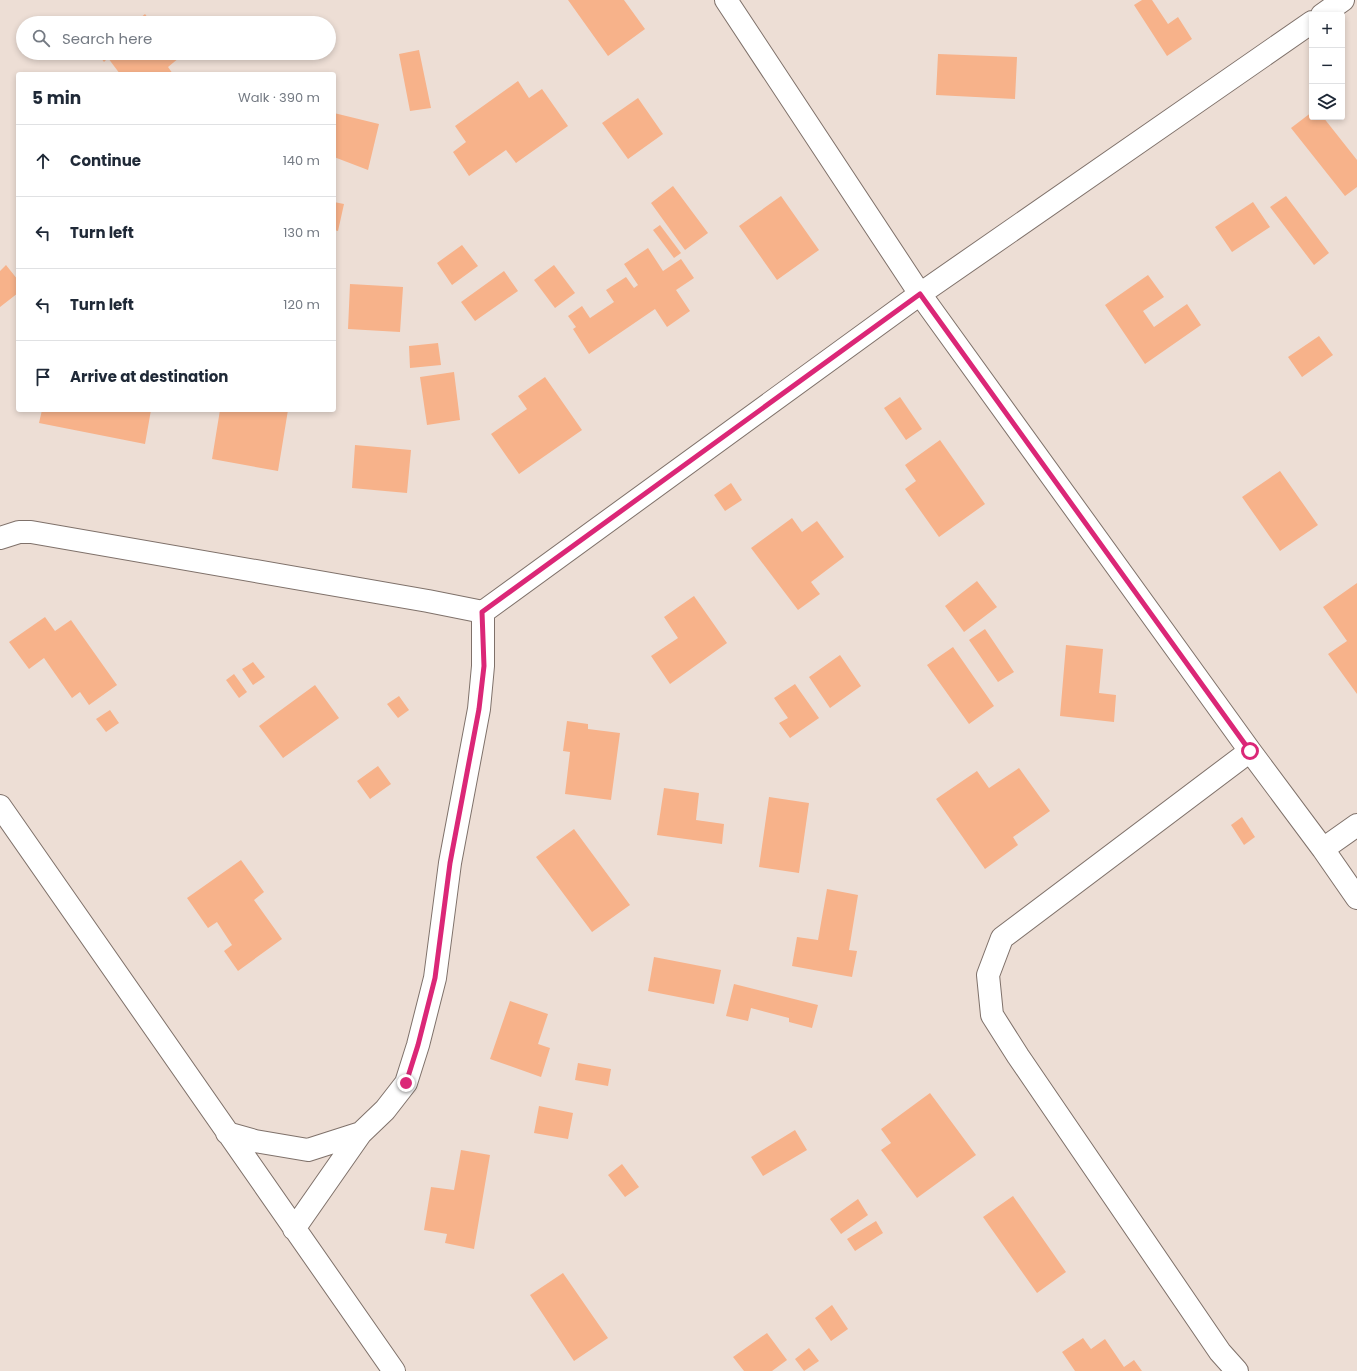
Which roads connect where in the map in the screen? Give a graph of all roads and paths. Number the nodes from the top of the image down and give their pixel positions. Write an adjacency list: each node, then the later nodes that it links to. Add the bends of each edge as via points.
1 (726, 0): 5 (street)
2 (1343, 0): 3 (street)
3 (1326, 12)
4 (1309, 24): 5 (street)
5 (920, 294): 7 (street); 8 (street)
6 (0, 538): 7 (street, via 19,532 31,532)
7 (482, 612): 14 (street, via 484,666 479,709 450,863 435,978 406,1083 385,1110)
8 (1250, 751): 11 (street); 17 (street, via 1002,938 988,975 992,1015 1014,1050 1220,1352)
9 (0, 806): 13 (street)
10 (1357, 825): 11 (street)
11 (1323, 849): 12 (street)
12 (1357, 898)
13 (227, 1133): 14 (street, via 255,1141 308,1150); 15 (street)
14 (361, 1133): 15 (street)
15 (294, 1229): 16 (street)
16 (394, 1371)
17 (1238, 1371)

